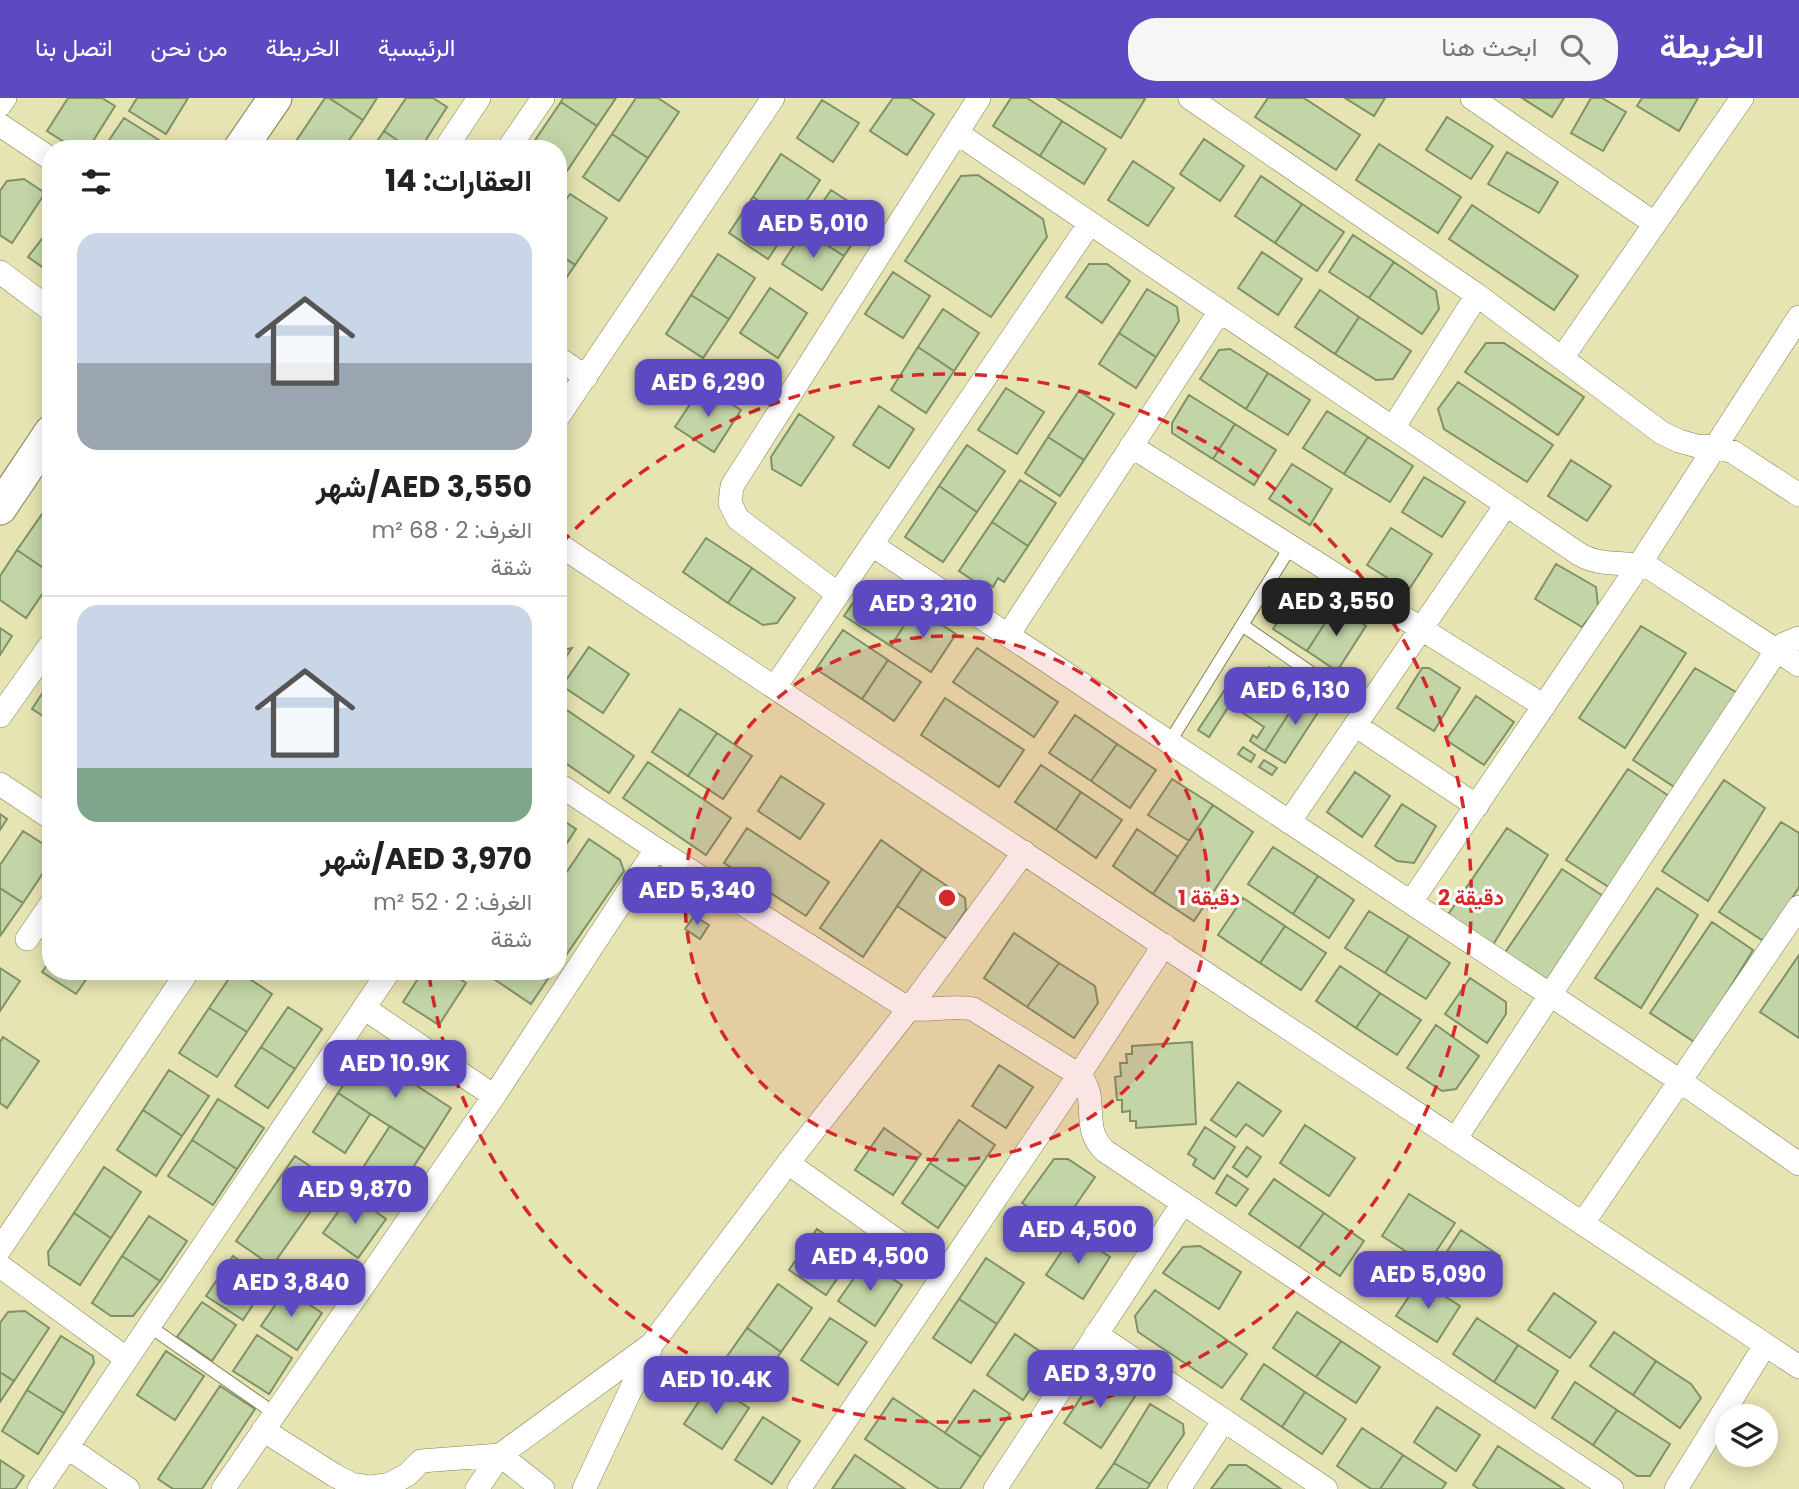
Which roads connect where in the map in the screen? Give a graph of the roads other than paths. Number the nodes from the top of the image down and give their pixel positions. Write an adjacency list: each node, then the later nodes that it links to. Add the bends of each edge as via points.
1 (5, 98): 10 (street)
2 (275, 98): 13 (street)
3 (479, 98): 14 (street)
4 (543, 98): 15 (street)
5 (773, 98): 26 (street)
6 (979, 98): 12 (street)
7 (1190, 98): 20 (street)
8 (1472, 98): 18 (street)
9 (1742, 98): 18 (street)
10 (0, 105)
11 (0, 125): 16 (street)
12 (957, 133): 17 (street); 39 (street, via 732,486 730,503 738,519)
13 (246, 140)
14 (451, 140)
15 (514, 140)
16 (42, 153)
17 (1090, 223): 22 (street); 35 (street)
18 (1654, 223): 24 (street)
19 (0, 272): 21 (street)
20 (1477, 295): 24 (street); 28 (street)
21 (42, 303)
22 (1220, 311): 28 (street); 30 (street)
23 (1799, 317): 31 (street)
24 (1562, 358): 31 (street, via 1662,433 1697,446)
25 (567, 364): 26 (street)
26 (586, 377): 27 (street)
27 (567, 404)
28 (1393, 428): 33 (street)
29 (42, 445): 34 (street)
30 (1131, 446): 36 (street); 42 (street)
31 (1716, 447): 32 (street, via 1733,452); 38 (street)
32 (1799, 495)
33 (1506, 505): 38 (street, via 1587,559); 41 (street)
34 (0, 508)
35 (872, 545): 39 (street); 42 (street)
36 (1290, 546): 40 (lane); 41 (street)
37 (567, 550): 47 (street)
38 (1639, 565): 44 (street, via 1660,573); 48 (street)
39 (838, 594): 47 (street)
40 (1242, 625): 50 (lane); 51 (lane)
41 (1421, 629): 48 (street); 50 (street)
42 (1008, 635): 51 (street)
43 (1799, 638): 44 (street)
44 (1777, 650): 46 (street); 66 (street)
45 (42, 657): 49 (street)
46 (1799, 665)
47 (775, 687): 58 (street)
48 (1544, 706): 54 (street)
49 (0, 716)
50 (1360, 718): 54 (street); 56 (street)
51 (1169, 743): 56 (street)
52 (0, 784): 55 (street)
53 (567, 790): 57 (street)
54 (1477, 806): 59 (street)
55 (42, 812)
56 (1289, 822): 59 (street)
57 (656, 849): 68 (street); 71 (street)
58 (1024, 852): 63 (street); 68 (street)
59 (1411, 902): 66 (street)
60 (1799, 907): 70 (street)
61 (42, 917): 62 (street)
62 (27, 939)
63 (1164, 945): 69 (street); 72 (street)
64 (182, 980): 77 (street)
65 (383, 980): 67 (street)
66 (1550, 995): 70 (street); 72 (street)
67 (364, 1009): 71 (street); 80 (street)
68 (909, 1009): 69 (street, via 973,1009); 73 (street)
69 (1079, 1074): 75 (street, via 1088,1087 1091,1130 1099,1145); 79 (street)
70 (1680, 1081): 74 (street); 76 (street)
71 (494, 1096): 87 (street)
72 (1455, 1138): 76 (street)
73 (788, 1163): 79 (street); 82 (street)
74 (1799, 1164)
75 (1183, 1203): 81 (street); 100 (street)
76 (1583, 1223): 83 (street)
77 (0, 1249)
78 (0, 1266): 84 (street)
79 (944, 1274): 97 (street)
80 (149, 1326): 84 (street); 87 (lane)
81 (1097, 1334): 86 (street); 90 (street)
82 (652, 1344): 89 (street); 96 (street)
83 (1765, 1345): 85 (street); 101 (street)
84 (127, 1359): 88 (street)
85 (1799, 1367)
86 (1224, 1420): 98 (street); 99 (street)
87 (269, 1422): 89 (street, via 334,1475 370,1487 390,1484 421,1461); 93 (street)
88 (67, 1447): 91 (street); 92 (street)
89 (500, 1455): 94 (street); 95 (street)
90 (1001, 1487)
91 (39, 1489)
92 (128, 1489)
93 (223, 1489)
94 (477, 1489)
95 (543, 1489)
96 (584, 1489)
97 (799, 1489)
98 (1180, 1489)
99 (1326, 1489)
100 (1612, 1489)
101 (1675, 1489)

